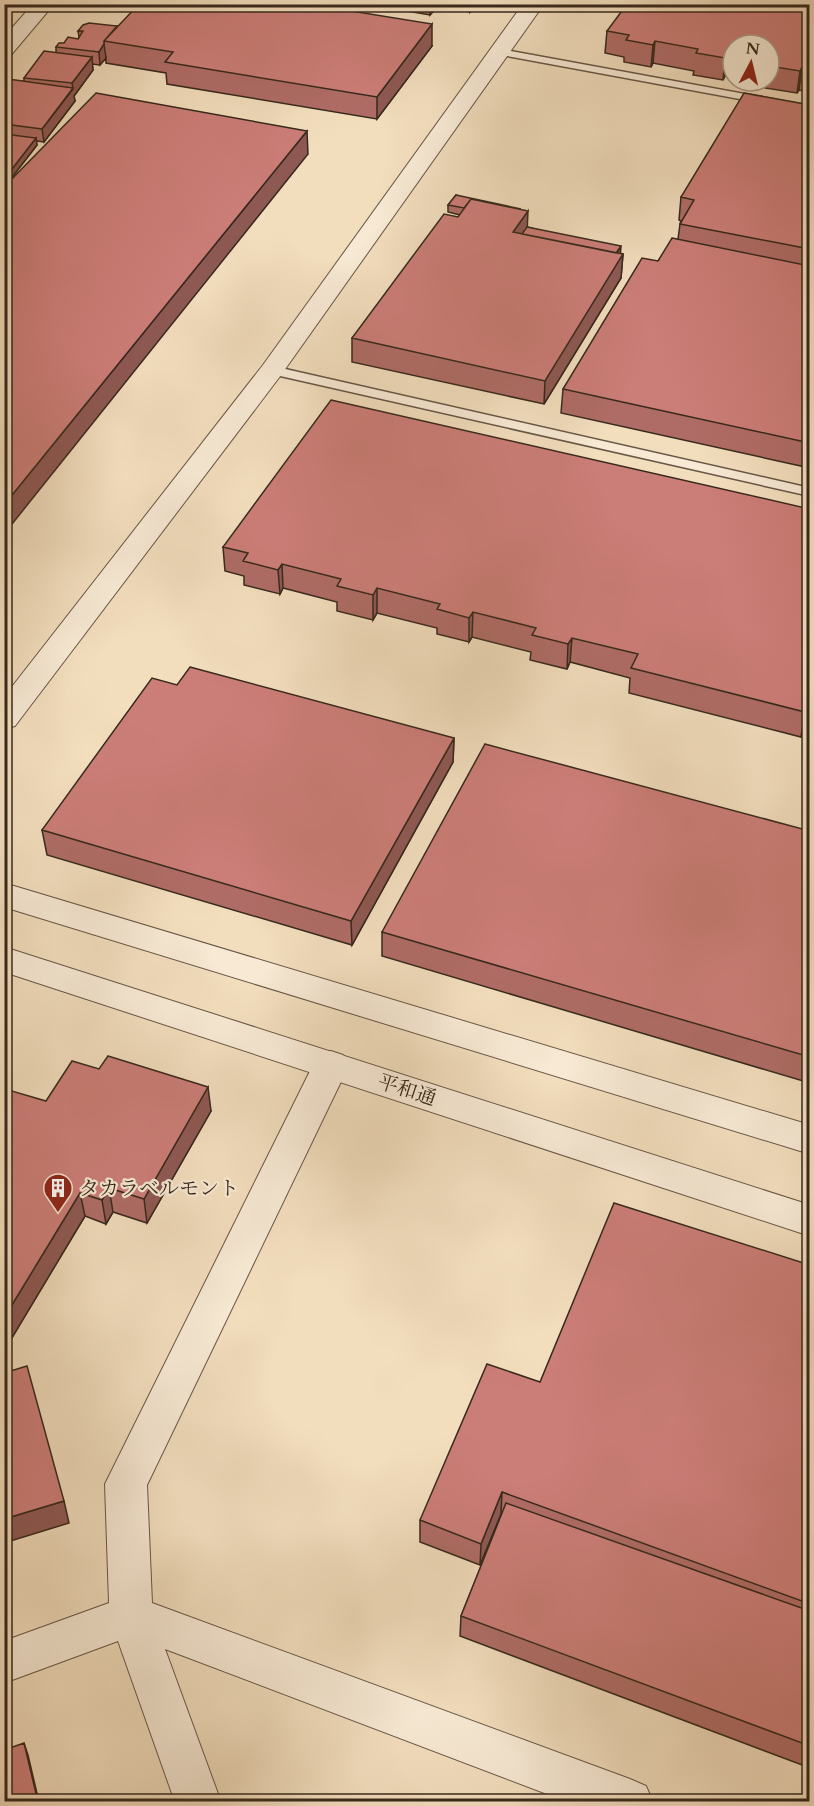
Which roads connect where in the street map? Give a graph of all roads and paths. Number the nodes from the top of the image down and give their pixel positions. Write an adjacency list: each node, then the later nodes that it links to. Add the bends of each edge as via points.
1 (44, 4): 3 (street)
2 (534, 4): 5 (street)
3 (13, 30): 4 (street)
4 (4, 51)
5 (500, 52): 6 (lane); 7 (street)
6 (810, 109)
7 (272, 370): 8 (lane); 9 (street)
8 (810, 492)
9 (4, 719)
10 (4, 895): 13 (street)
11 (4, 959): 12 (street, 平和通)
12 (331, 1065): 14 (street, 平和通); 15 (street, via 126,1484)
13 (810, 1140)
14 (810, 1221)
15 (131, 1616): 16 (street); 17 (street); 18 (street)
16 (4, 1662)
17 (198, 1802)
18 (630, 1802)

